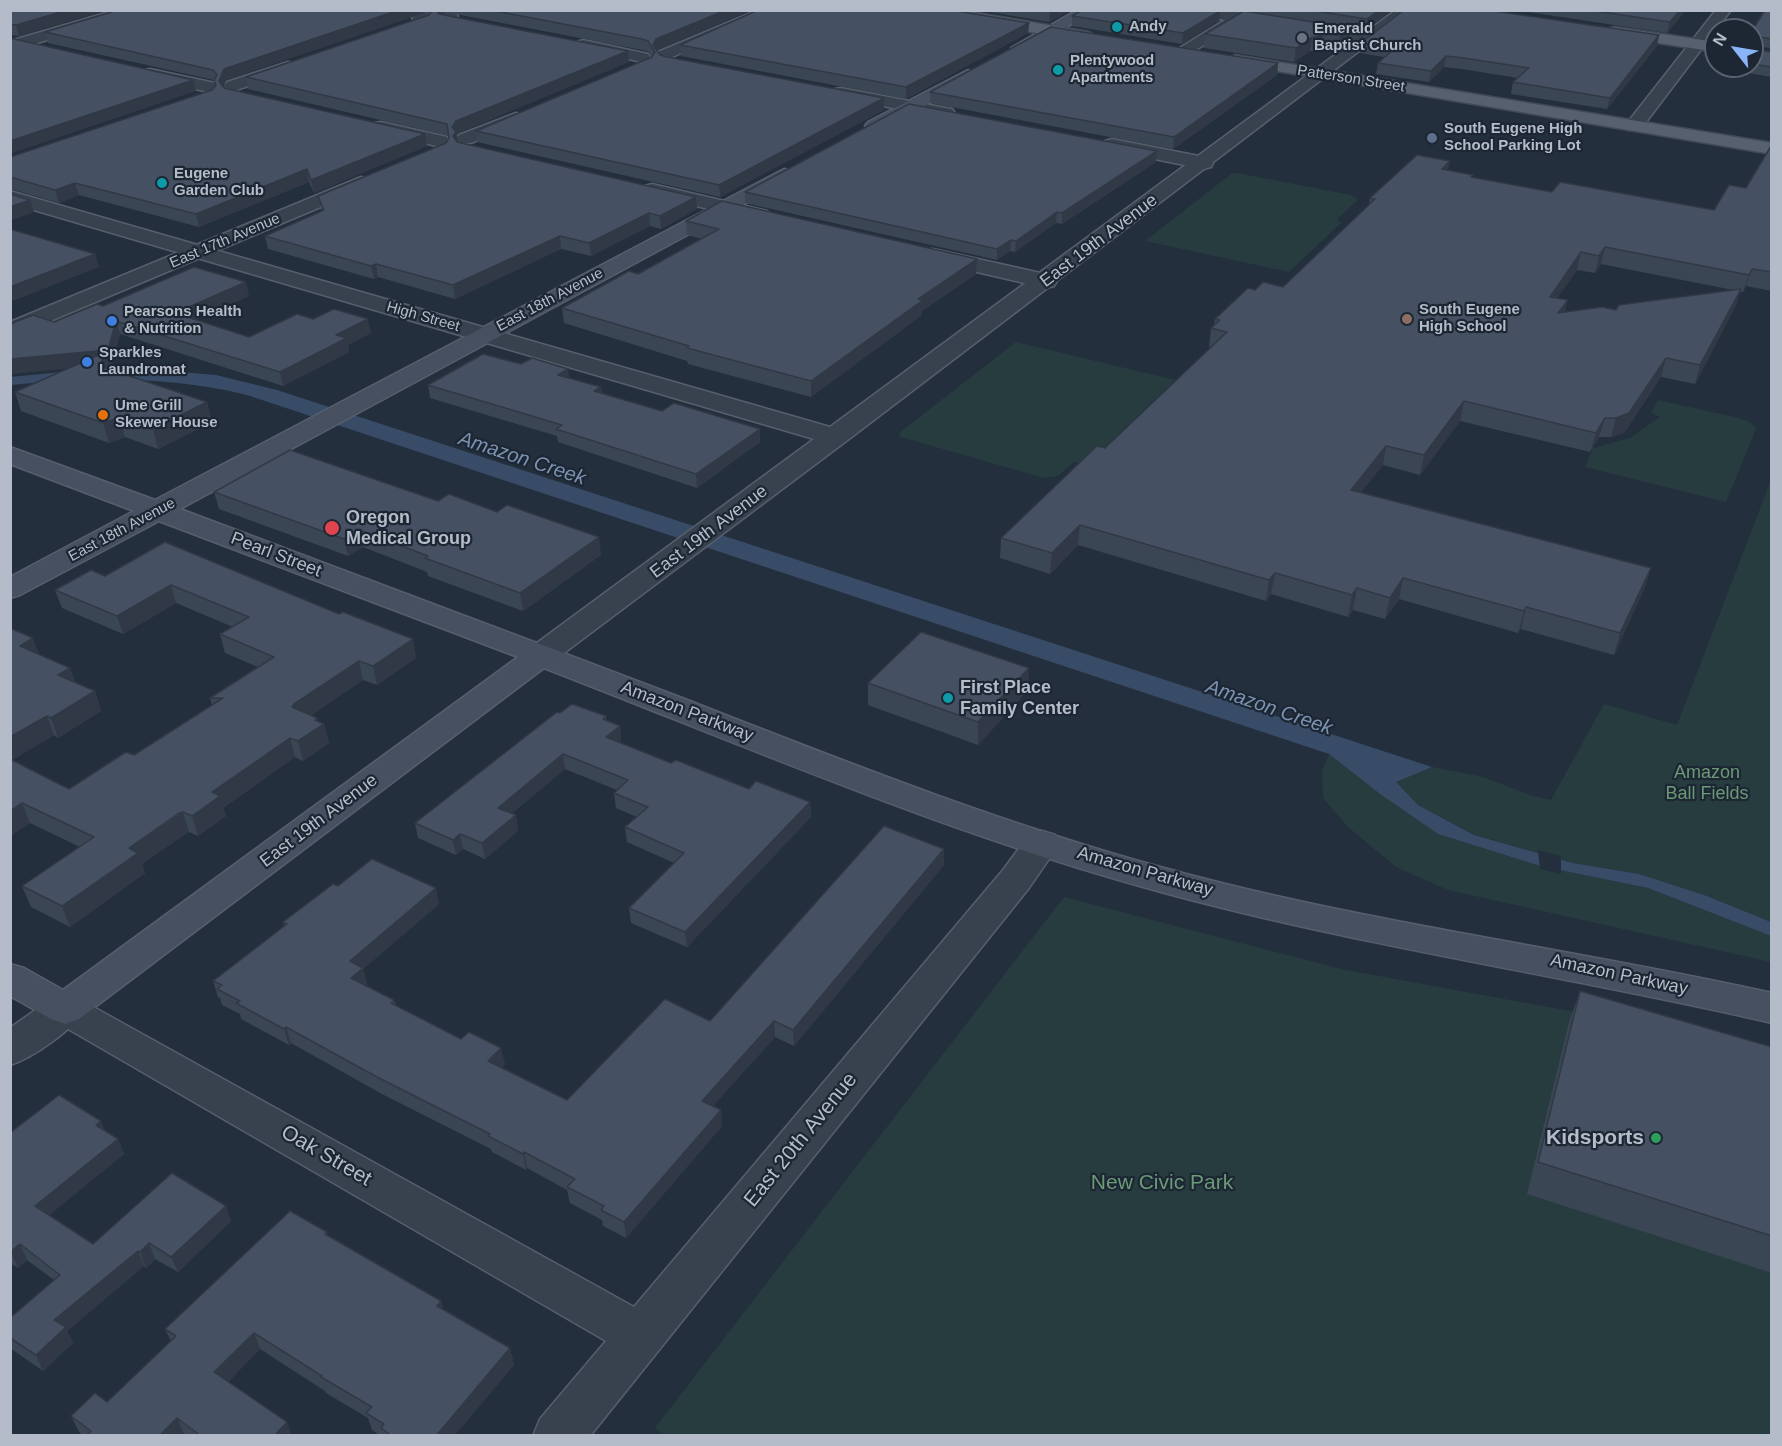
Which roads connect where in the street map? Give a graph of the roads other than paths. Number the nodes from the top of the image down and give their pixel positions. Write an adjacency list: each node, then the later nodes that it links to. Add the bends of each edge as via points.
1 (134, 10): 16 (street)
2 (772, 10): 22 (street)
3 (930, 10): 12 (main road)
4 (1089, 10): 12 (main road)
5 (1192, 10): 10 (street)
6 (1406, 10): 13 (street, East 19th Avenue)
7 (1724, 10): 17 (street)
8 (451, 16): 9 (street)
9 (405, 18)
10 (1239, 18): 13 (street); 19 (street)
11 (1595, 30): 17 (main road)
12 (1052, 31): 14 (main road); 21 (main road)
13 (1371, 38): 29 (street, East 19th Avenue)
14 (1101, 39)
15 (563, 42): 23 (street)
16 (14, 44): 20 (street)
17 (1697, 44): 18 (main road); 39 (street)
18 (1704, 45)
19 (1177, 51): 29 (main road, Patterson Street)
20 (54, 52)
21 (1004, 56)
22 (666, 58): 23 (street); 25 (street)
23 (644, 60): 28 (street)
24 (299, 63): 30 (street)
25 (690, 65)
26 (984, 67): 35 (main road)
27 (136, 70): 32 (street)
28 (625, 72)
29 (1322, 75): 39 (main road, Patterson Street); 43 (street, East 19th Avenue)
30 (233, 89): 32 (street); 33 (street)
31 (822, 90): 35 (street)
32 (208, 91): 34 (street)
33 (258, 99)
34 (189, 101)
35 (909, 106): 37 (street); 40 (main road)
36 (531, 112): 38 (street, via 471,146 435,149)
37 (965, 117)
38 (365, 124)
39 (1634, 126): 42 (main road, Patterson Street)
40 (862, 132)
41 (1093, 142): 43 (street)
42 (1772, 149)
43 (1204, 163): 52 (street, East 19th Avenue)
44 (804, 164): 48 (main road, East 18th Avenue)
45 (380, 175): 51 (street, East 17th Avenue)
46 (632, 186): 48 (street)
47 (10, 198): 51 (street, High Street)
48 (724, 207): 49 (street); 54 (main road, East 18th Avenue)
49 (780, 219)
50 (913, 250): 52 (street)
51 (198, 252): 53 (street, East 17th Avenue); 54 (street, High Street)
52 (1046, 280): 55 (street, East 19th Avenue)
53 (10, 331)
54 (485, 335): 55 (street, High Street); 57 (main road, East 18th Avenue)
55 (836, 437): 59 (street, East 19th Avenue)
56 (10, 455): 57 (main road, Pearl Street)
57 (158, 510): 58 (main road, East 18th Avenue); 59 (main road, Pearl Street)
58 (10, 589)
59 (542, 656): 60 (main road, Amazon Parkway, via 890,790); 63 (main road, East 19th Avenue)
60 (1042, 843): 62 (main road, Amazon Parkway, via 1162,880 1276,908); 65 (street, East 20th Avenue, via 1017,879)
61 (10, 978): 63 (main road, Oak Street)
62 (1772, 1008)
63 (65, 1009): 64 (street, East 19th Avenue); 65 (street, Oak Street)
64 (10, 1050)
65 (640, 1335): 66 (street, East 20th Avenue)
66 (558, 1436)

